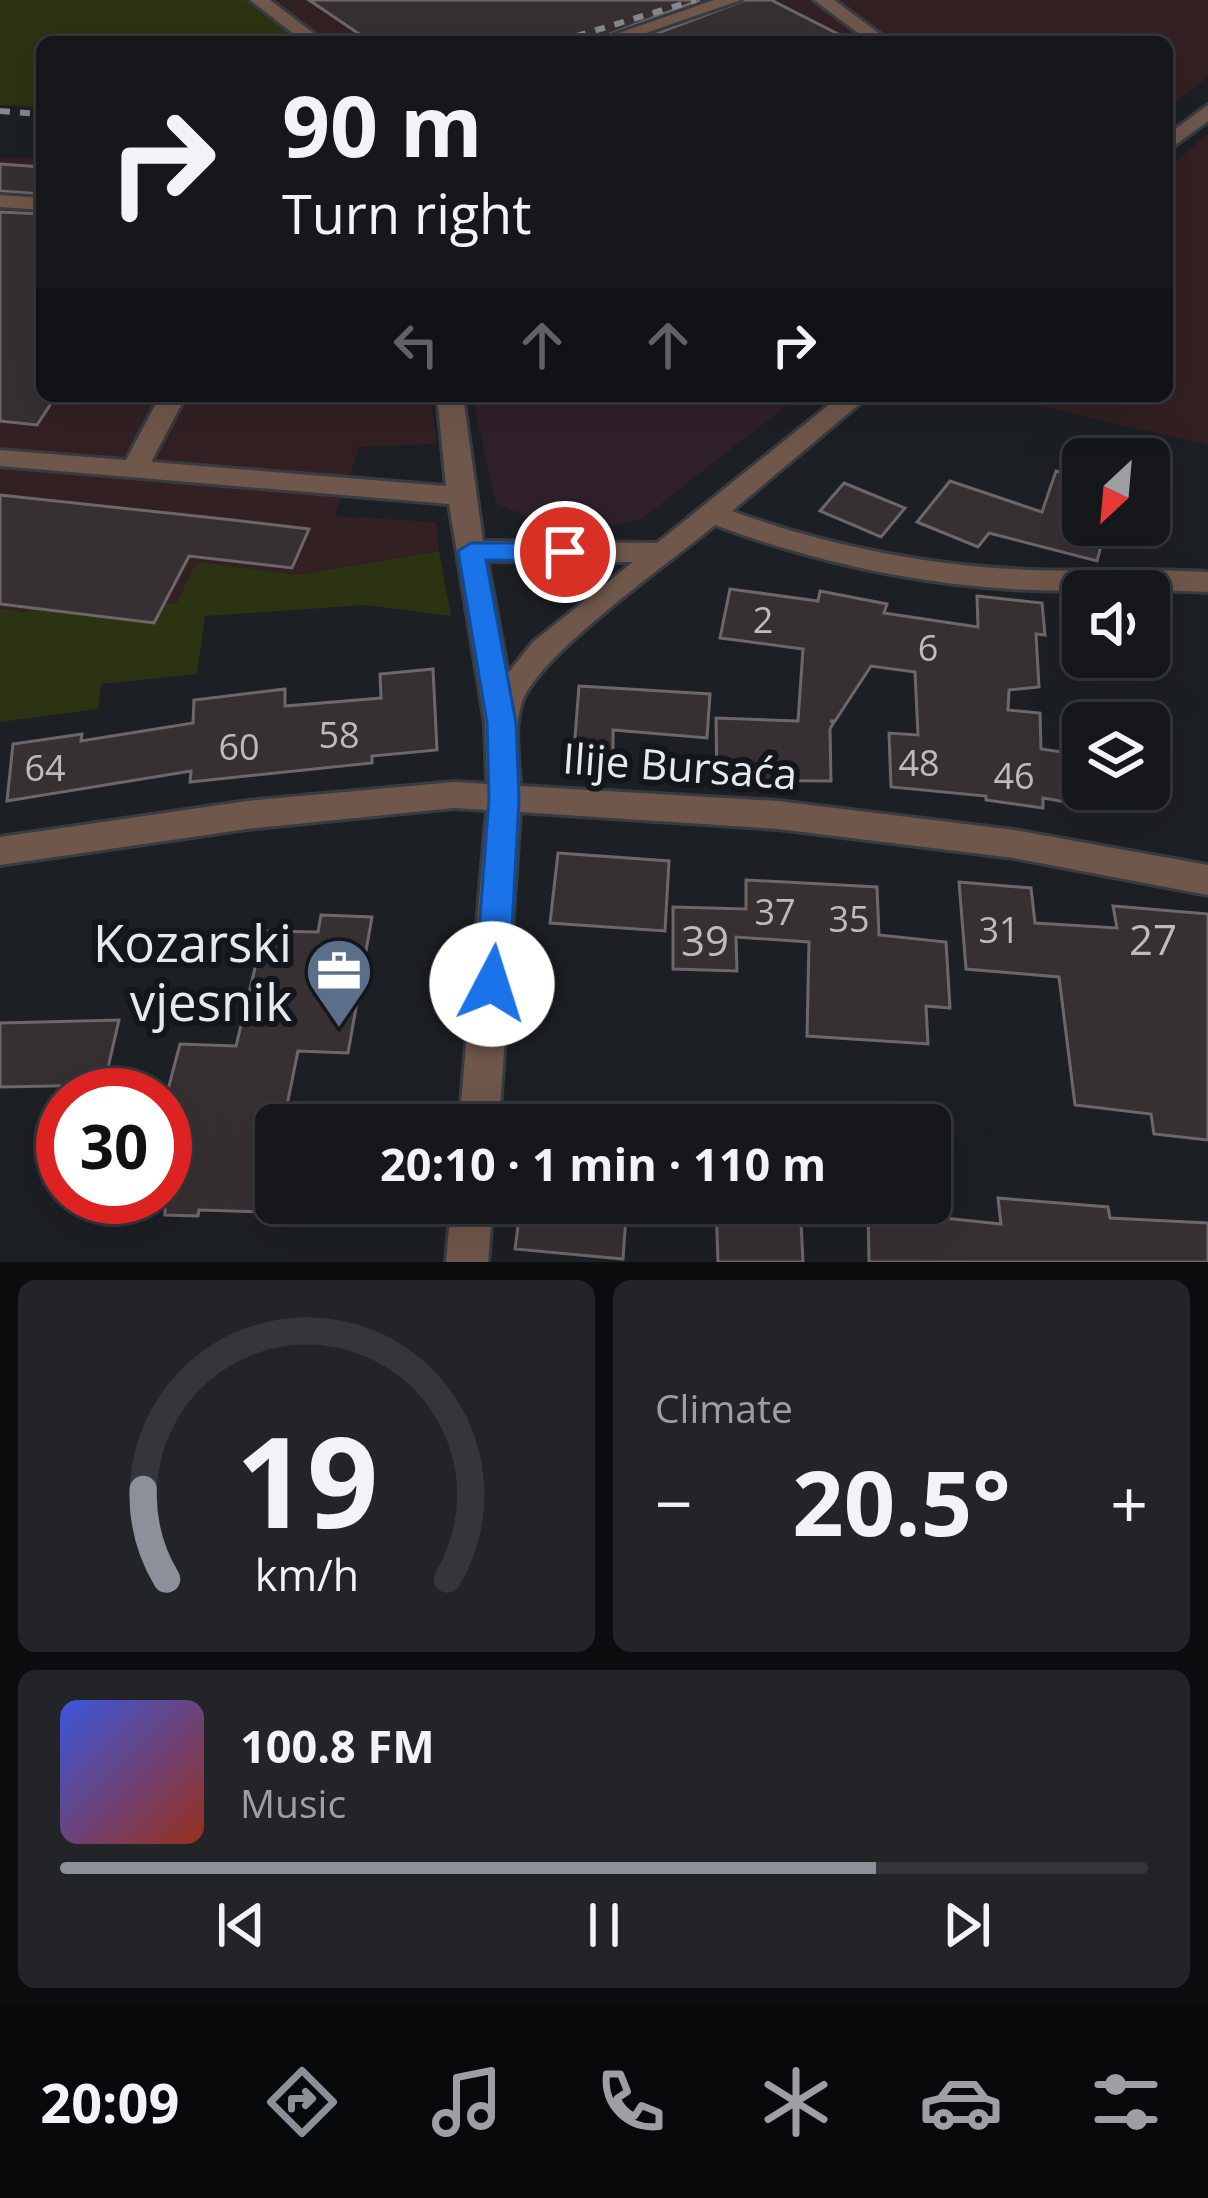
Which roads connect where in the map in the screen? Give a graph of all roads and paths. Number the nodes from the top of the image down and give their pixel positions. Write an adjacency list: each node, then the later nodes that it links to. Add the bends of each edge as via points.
1 (259, 0): 4 (street)
2 (732, 0): 5 (street)
3 (823, 0): 6 (street)
4 (308, 36)
5 (621, 36)
6 (874, 36)
7 (1208, 111): 8 (street)
8 (1173, 140)
9 (0, 201): 10 (street)
10 (36, 204)
11 (170, 402): 15 (street)
12 (451, 402): 16 (street)
13 (849, 402): 17 (street)
14 (0, 458): 15 (street)
15 (134, 469): 16 (street)
16 (461, 496): 18 (street)
17 (714, 515): 19 (street); 20 (street, via 897,563 1029,580)
18 (471, 551): 19 (street); 21 (street)
19 (658, 554): 21 (street, via 544,650 509,693)
20 (1208, 582)
21 (501, 723): 22 (street)
22 (504, 799): 23 (street, Ilije Bursaća, via 454,795 247,815); 24 (street, Ilije Bursaća, via 778,814 1014,844); 25 (street)
23 (0, 851)
24 (1208, 880)
25 (481, 1104)
26 (470, 1224): 27 (street)
27 (467, 1262)

